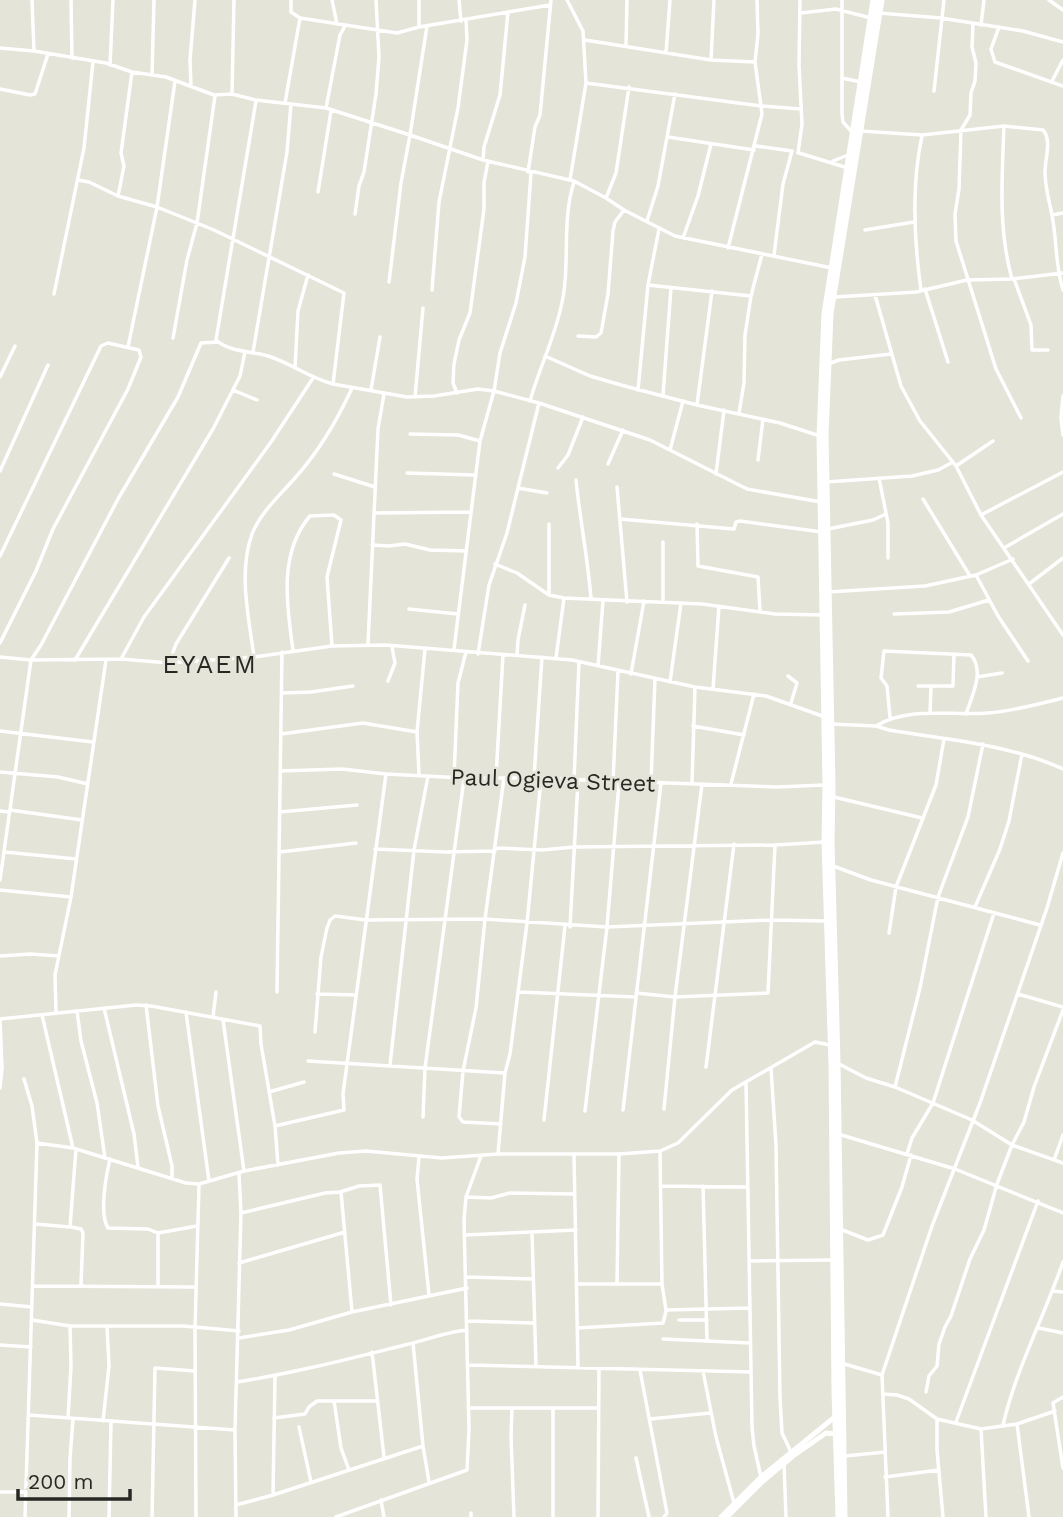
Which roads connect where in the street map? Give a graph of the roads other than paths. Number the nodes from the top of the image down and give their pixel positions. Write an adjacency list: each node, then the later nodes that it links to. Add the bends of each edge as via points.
1 (32, 0): 46 (street)
2 (71, 0): 49 (street)
3 (113, 0): 54 (street)
4 (154, 0): 56 (street)
5 (195, 0): 62 (street)
6 (234, 0): 67 (street)
7 (291, 0): 30 (street, via 291,12)
8 (332, 0): 34 (street)
9 (376, 0): 41 (street)
10 (419, 0): 39 (street)
11 (459, 0): 33 (street)
12 (567, 0): 42 (street)
13 (627, 0): 44 (street)
14 (670, 0): 47 (street)
15 (714, 0): 50 (street)
16 (757, 0): 52 (street)
17 (800, 0): 28 (street)
18 (842, 0): 25 (street)
19 (874, 0): 31 (highway)
20 (881, 0): 29 (highway)
21 (944, 0): 32 (street)
22 (984, 0): 36 (street)
23 (1049, 0): 26 (street)
24 (550, 2): 27 (street); 92 (street, via 540,115)
25 (842, 10): 28 (street); 31 (street); 57 (street)
26 (1063, 10)
27 (508, 12): 33 (street); 89 (street, via 500,95 484,147)
28 (801, 13): 74 (street)
29 (879, 13): 32 (street); 79 (highway)
30 (300, 18): 34 (street); 71 (street)
31 (871, 18): 60 (highway)
32 (941, 18): 35 (street); 66 (street)
33 (463, 20): 38 (street); 84 (street, via 467,40)
34 (337, 24): 37 (street)
35 (973, 24): 36 (street); 78 (street, via 975,80 970,115)
36 (981, 24): 40 (street)
37 (345, 26): 41 (street); 75 (street)
38 (427, 26): 39 (street); 80 (street)
39 (419, 27): 41 (street, via 397,33)
40 (999, 27): 43 (street); 59 (street, via 991,49 995,62)
41 (378, 31): 76 (street)
42 (585, 40): 44 (street); 61 (street)
43 (1063, 42)
44 (626, 45): 47 (street)
45 (0, 48): 46 (street)
46 (34, 51): 48 (street)
47 (666, 52): 50 (street)
48 (48, 54): 49 (street); 65 (street, via 36,94)
49 (72, 58): 53 (street)
50 (711, 60): 52 (street)
51 (1063, 60): 59 (street)
52 (755, 61): 73 (street)
53 (93, 62): 54 (street); 93 (street)
54 (110, 65): 55 (street)
55 (132, 72): 56 (street); 96 (street)
56 (152, 75): 58 (street)
57 (842, 78): 60 (street); 79 (street, via 843,122)
58 (175, 80): 62 (street); 98 (street)
59 (1052, 80): 63 (street)
60 (861, 82): 79 (highway)
61 (586, 83): 64 (street); 94 (street)
62 (191, 86): 69 (street)
63 (1063, 86)
64 (629, 87): 68 (street); 97 (street, via 616,173)
65 (0, 89)
66 (934, 91)
67 (232, 94): 69 (street); 70 (street)
68 (675, 94): 73 (street); 82 (street)
69 (216, 95): 105 (street)
70 (256, 100): 71 (street); 110 (street)
71 (285, 103): 72 (street)
72 (291, 104): 75 (street); 115 (street)
73 (761, 106): 74 (street); 85 (street)
74 (801, 108): 87 (street)
75 (329, 110): 76 (street); 95 (street)
76 (371, 121): 80 (street); 101 (street)
77 (1004, 126): 78 (street); 102 (street, via 1040,128 1046,133 1047,201); 119 (street, via 1003,233)
78 (961, 130): 81 (street); 120 (street, via 956,241)
79 (856, 132): 81 (street); 88 (highway); 131 (highway)
80 (410, 135): 84 (street); 121 (street)
81 (922, 135): 104 (street)
82 (668, 137): 83 (street); 103 (street)
83 (711, 144): 85 (street); 111 (street)
84 (450, 148): 89 (street); 124 (street, via 439,202)
85 (755, 148): 86 (street); 112 (street)
86 (792, 151): 87 (street); 114 (street)
87 (798, 153): 90 (street)
88 (850, 155): 90 (street); 91 (highway)
89 (486, 160): 92 (street); 156 (street, via 470,313 454,364)
90 (831, 162): 91 (street)
91 (848, 168): 116 (highway)
92 (529, 172): 94 (street); 155 (street, via 525,257)
93 (78, 180): 96 (street); 128 (street)
94 (572, 181): 97 (street); 143 (street, via 561,307)
95 (318, 192)
96 (118, 196): 98 (street)
97 (606, 198): 99 (street)
98 (158, 207): 105 (street); 138 (street)
99 (624, 210): 103 (street); 133 (street, via 612,231 601,333)
100 (1063, 213): 102 (street)
101 (355, 214)
102 (1052, 215): 109 (street)
103 (647, 222): 106 (street)
104 (915, 222): 107 (street); 125 (street)
105 (197, 223): 110 (street); 135 (street)
106 (659, 229): 111 (street); 122 (street)
107 (865, 230)
108 (1063, 237): 109 (street)
109 (1054, 238): 117 (street)
110 (234, 239): 115 (street); 136 (street, via 216,331)
111 (683, 239): 112 (street)
112 (728, 248): 113 (street)
113 (762, 254): 114 (street); 130 (street)
114 (774, 255): 116 (street)
115 (271, 258): 118 (street); 141 (street)
116 (832, 268): 174 (highway, via 825,314)
117 (1060, 273): 119 (street); 126 (street)
118 (308, 275): 147 (street, via 298,311); 150 (street, via 345,295)
119 (1013, 279): 120 (street); 139 (street, via 1031,325 1032,350)
120 (968, 280): 125 (street); 169 (street, via 996,369)
121 (389, 282)
122 (648, 285): 123 (street); 154 (street)
123 (671, 288): 127 (street); 158 (street)
124 (432, 290)
125 (923, 290): 129 (street); 144 (street)
126 (1063, 290)
127 (712, 291): 130 (street); 165 (street)
128 (54, 294)
129 (874, 295): 131 (street); 142 (street)
130 (751, 296): 167 (street)
131 (832, 298): 145 (highway)
132 (423, 308): 160 (street)
133 (578, 336)
134 (380, 337): 153 (street)
135 (173, 338)
136 (218, 342): 140 (street); 255 (street, via 201,343 178,397)
137 (15, 346): 148 (street)
138 (128, 347): 210 (street, via 101,346); 237 (street, via 141,353 128,389 53,529)
139 (1048, 350)
140 (245, 352): 141 (street); 152 (street)
141 (253, 352): 147 (street)
142 (891, 354): 145 (street); 180 (street, via 919,421)
143 (545, 356): 154 (street); 162 (street)
144 (948, 362)
145 (828, 364): 190 (highway)
146 (48, 365): 182 (street)
147 (295, 368): 149 (street)
148 (0, 377)
149 (313, 378): 150 (street); 254 (street, via 144,617)
150 (333, 384): 151 (street)
151 (352, 387): 153 (street); 251 (street, via 331,430 252,534 246,596)
152 (233, 390): 161 (street); 256 (street)
153 (371, 390): 157 (street)
154 (638, 390): 158 (street)
155 (494, 391): 156 (street); 162 (street); 175 (street)
156 (457, 393): 160 (street)
157 (384, 394): 160 (street); 191 (street)
158 (663, 395): 163 (street)
159 (1063, 396): 173 (street)
160 (415, 397)
161 (257, 400)
162 (530, 401): 164 (street)
163 (682, 401): 165 (street); 177 (street)
164 (539, 402): 168 (street); 193 (street)
165 (697, 405): 166 (street)
166 (724, 410): 167 (street); 186 (street)
167 (739, 414): 170 (street)
168 (583, 417): 171 (street); 181 (street)
169 (1021, 418)
170 (763, 419): 174 (street); 178 (street)
171 (623, 430): 177 (street); 179 (street)
172 (410, 434): 175 (street, via 458,435)
173 (1063, 435)
174 (820, 436): 196 (highway)
175 (480, 441): 187 (street)
176 (993, 441): 180 (street)
177 (670, 450): 186 (street)
178 (758, 460)
179 (608, 464)
180 (955, 464): 188 (street, via 912,476); 201 (street)
181 (558, 468)
182 (0, 471)
183 (1063, 472): 201 (street)
184 (407, 473): 187 (street)
185 (334, 474): 191 (street)
186 (716, 474): 196 (street, via 747,489)
187 (474, 475): 197 (street)
188 (879, 478): 190 (street); 199 (street)
189 (576, 480): 222 (street)
190 (826, 482): 205 (highway)
191 (375, 487): 198 (street)
192 (617, 487): 202 (street)
193 (518, 488): 194 (street); 215 (street)
194 (547, 493)
195 (923, 499): 217 (street)
196 (821, 502): 205 (highway)
197 (471, 512): 198 (street); 209 (street)
198 (374, 513): 207 (street)
199 (886, 514): 205 (street); 212 (street)
200 (1063, 514): 208 (street)
201 (981, 515): 208 (street)
202 (620, 519): 204 (street); 226 (street)
203 (549, 524): 220 (street)
204 (697, 524): 205 (street, via 734,528 740,521); 232 (street, via 698,566 758,577)
205 (825, 530): 219 (highway); 235 (highway)
206 (663, 542): 227 (street)
207 (373, 545): 209 (street); 238 (street)
208 (1003, 548): 213 (street)
209 (466, 551): 233 (street)
210 (0, 556)
211 (229, 558): 260 (street)
212 (888, 558)
213 (1013, 559): 216 (street); 218 (street)
214 (1063, 559): 218 (street)
215 (495, 564): 220 (street); 246 (street)
216 (976, 575): 217 (street); 223 (street)
217 (970, 576): 219 (street, via 925,586)
218 (1029, 584): 236 (street)
219 (828, 592): 282 (highway)
220 (550, 595): 221 (street)
221 (564, 598): 222 (street); 253 (street)
222 (591, 600): 224 (street)
223 (989, 600): 234 (street, via 950,611); 258 (street)
224 (603, 601): 226 (street); 261 (street)
225 (644, 601): 226 (street); 227 (street); 264 (street)
226 (627, 602)
227 (663, 602): 228 (street)
228 (681, 603): 230 (street); 269 (street)
229 (525, 605): 249 (street)
230 (719, 606): 232 (street); 274 (street)
231 (409, 609): 233 (street)
232 (760, 611): 235 (street)
233 (458, 614): 243 (street)
234 (894, 614)
235 (822, 615): 282 (highway)
236 (1063, 635)
237 (0, 643)
238 (368, 644): 239 (street); 240 (street)
239 (332, 646): 242 (street); 242 (street, via 327,577 341,520 334,515 310,516 296,538 287,580)
240 (391, 646): 241 (street); 268 (street, via 395,663)
241 (425, 649): 243 (street); 286 (street)
242 (293, 650): 244 (street)
243 (454, 650): 245 (street)
244 (282, 652): 251 (street); 275 (street)
245 (466, 652): 246 (street); 301 (street, via 458,683)
246 (478, 654): 248 (street)
247 (954, 654): 266 (street, via 973,656); 273 (street, via 953,686); 281 (street, via 884,651 881,678 887,686)
248 (503, 655): 249 (street); 302 (street)
249 (517, 656): 252 (street)
250 (0, 657): 255 (street)
251 (254, 657): 260 (street)
252 (542, 657): 253 (street); 305 (street)
253 (556, 658): 259 (street)
254 (121, 659): 257 (street); 260 (street)
255 (31, 660): 256 (street); 287 (street)
256 (75, 660): 257 (street)
257 (106, 660): 291 (street)
258 (1028, 661)
259 (579, 662): 261 (street); 307 (street)
260 (169, 663)
261 (598, 666): 262 (street)
262 (618, 671): 264 (street); 308 (street)
263 (1002, 673): 266 (street)
264 (631, 674): 267 (street)
265 (788, 677): 278 (street, via 797,683)
266 (977, 677): 280 (street)
267 (655, 680): 269 (street); 309 (street)
268 (388, 681)
269 (670, 682): 272 (street)
270 (353, 686): 275 (street)
271 (918, 686): 273 (street)
272 (695, 687): 274 (street); 283 (street)
273 (931, 687): 279 (street)
274 (713, 689): 276 (street)
275 (282, 693): 288 (street)
276 (754, 694): 278 (street); 289 (street)
277 (1063, 698): 280 (street)
278 (791, 703): 282 (street)
279 (930, 713): 280 (street); 281 (street)
280 (966, 714)
281 (890, 717): 284 (street)
282 (828, 721): 284 (street); 316 (highway); 317 (highway)
283 (693, 726): 289 (street); 313 (street)
284 (876, 726): 290 (street)
285 (0, 731): 287 (street)
286 (417, 732): 288 (street, via 363,723); 299 (street)
287 (21, 734): 291 (street); 297 (street)
288 (281, 734): 295 (street)
289 (744, 735): 315 (street)
290 (944, 739): 292 (street); 322 (street, via 936,785)
291 (93, 742): 312 (street)
292 (983, 744): 293 (street); 346 (street, via 968,817)
293 (1022, 754): 294 (street); 347 (street, via 1006,831)
294 (1063, 769)
295 (280, 771): 298 (street, Paul Ogieva Street, via 342,769); 321 (street)
296 (0, 772): 297 (street)
297 (15, 772): 312 (street); 320 (street)
298 (386, 774): 299 (street, Paul Ogieva Street); 332 (street)
299 (419, 775): 300 (street, Paul Ogieva Street)
300 (428, 776): 301 (street, Paul Ogieva Street); 335 (street)
301 (454, 777): 303 (street, Paul Ogieva Street)
302 (496, 777): 303 (street, Paul Ogieva Street); 304 (street, Paul Ogieva Street)
303 (464, 778): 338 (street)
304 (504, 778): 305 (street, Paul Ogieva Street); 333 (street)
305 (534, 778): 306 (street, Paul Ogieva Street)
306 (541, 779): 307 (street, Paul Ogieva Street); 334 (street)
307 (576, 781): 308 (street, Paul Ogieva Street); 329 (street)
308 (612, 782): 311 (street, Paul Ogieva Street)
309 (651, 782): 310 (street, Paul Ogieva Street); 311 (street, Paul Ogieva Street)
310 (661, 782): 313 (street, Paul Ogieva Street); 331 (street)
311 (619, 783): 330 (street)
312 (88, 784): 323 (street)
313 (692, 784): 314 (street, Paul Ogieva Street)
314 (702, 784): 315 (street, Paul Ogieva Street); 327 (street)
315 (732, 784): 316 (street, Paul Ogieva Street)
316 (826, 785): 324 (highway)
317 (832, 796): 322 (street); 341 (highway)
318 (357, 805): 321 (street)
319 (0, 811): 320 (street)
320 (10, 811): 323 (street); 336 (street)
321 (280, 811): 337 (street)
322 (922, 818): 343 (street)
323 (82, 820): 340 (street)
324 (825, 842): 328 (street); 354 (highway)
325 (356, 843): 337 (street)
326 (734, 844): 327 (street); 328 (street); 355 (street)
327 (694, 845): 331 (street); 357 (street)
328 (775, 845): 353 (street)
329 (574, 847): 330 (street); 334 (street); 360 (street)
330 (613, 847): 331 (street); 361 (street)
331 (654, 847): 358 (street)
332 (374, 849): 335 (street); 351 (street)
333 (495, 849): 334 (street); 338 (street); 350 (street)
334 (534, 849): 356 (street)
335 (414, 850): 338 (street); 349 (street)
336 (3, 851): 340 (street); 342 (street)
337 (280, 852): 366 (street)
338 (454, 852): 352 (street)
339 (1063, 853): 359 (street)
340 (76, 860): 345 (street)
341 (832, 866): 343 (street); 390 (highway)
342 (0, 880)
343 (896, 887): 346 (street); 362 (street)
344 (0, 890): 345 (street)
345 (71, 897): 364 (street)
346 (938, 897): 347 (street); 400 (street)
347 (975, 907): 348 (street)
348 (994, 912): 359 (street); 403 (street)
349 (406, 919): 351 (street); 352 (street); 391 (street)
350 (485, 919): 352 (street); 356 (street); 395 (street, via 476,1008)
351 (366, 920): 368 (street, via 334,916 330,920); 372 (street)
352 (446, 920): 393 (street)
353 (772, 920): 354 (street); 355 (street); 370 (street, via 768,993)
354 (828, 921): 387 (highway)
355 (725, 922): 357 (street); 370 (street)
356 (527, 923): 360 (street); 367 (street)
357 (685, 924): 358 (street); 375 (street)
358 (645, 925): 361 (street); 374 (street)
359 (1040, 925): 371 (street)
360 (568, 926): 361 (street); 369 (street)
361 (607, 928): 373 (street)
362 (889, 933)
363 (0, 956): 364 (street)
364 (59, 956): 381 (street)
365 (216, 992): 383 (street)
366 (277, 992)
367 (518, 992): 369 (street); 396 (street)
368 (317, 994): 372 (street); 386 (street)
369 (557, 994): 373 (street); 408 (street)
370 (716, 994): 375 (street); 392 (street)
371 (1017, 994): 378 (street); 409 (street)
372 (356, 995): 389 (street)
373 (597, 995): 374 (street); 406 (street)
374 (635, 995): 375 (street); 405 (street)
375 (675, 998): 404 (street)
376 (146, 1006): 377 (street); 380 (street); 431 (street)
377 (104, 1008): 379 (street); 428 (street, via 135,1134)
378 (1063, 1008): 415 (street)
379 (77, 1011): 381 (street); 424 (street)
380 (186, 1012): 383 (street); 432 (street)
381 (56, 1013): 382 (street)
382 (42, 1015): 385 (street); 416 (street)
383 (213, 1017): 384 (street)
384 (223, 1019): 402 (street, via 260,1026); 430 (street)
385 (0, 1020): 401 (street)
386 (315, 1032)
387 (830, 1045): 394 (street, via 815,1042); 454 (highway)
388 (308, 1060): 389 (street)
389 (348, 1062): 391 (street); 411 (street, via 342,1112)
390 (837, 1063): 400 (street); 412 (highway)
391 (390, 1065): 393 (street)
392 (706, 1067)
393 (425, 1068): 395 (street); 407 (street)
394 (771, 1068): 398 (street); 453 (street)
395 (463, 1072): 396 (street); 410 (street, via 460,1121)
396 (505, 1073): 410 (street)
397 (24, 1079): 414 (street)
398 (746, 1081): 417 (street, via 678,1143); 437 (street)
399 (304, 1082): 402 (street)
400 (895, 1087): 403 (street)
401 (0, 1088)
402 (269, 1091): 411 (street)
403 (933, 1102): 409 (street); 421 (street, via 912,1138)
404 (664, 1109)
405 (623, 1110)
406 (585, 1111)
407 (423, 1117)
408 (544, 1120)
409 (972, 1120): 415 (street); 429 (street)
410 (501, 1124): 418 (street)
411 (275, 1126): 427 (street)
412 (838, 1133): 421 (street); 447 (highway)
413 (1063, 1135): 425 (street)
414 (37, 1143): 416 (street); 444 (street)
415 (1012, 1145): 425 (street); 434 (street)
416 (74, 1149): 424 (street); 446 (street)
417 (660, 1151): 419 (street); 435 (street)
418 (498, 1154): 420 (street); 422 (street)
419 (619, 1154): 420 (street); 460 (street)
420 (574, 1155): 439 (street)
421 (909, 1155): 429 (street); 447 (street, via 883,1235 869,1240)
422 (481, 1156): 423 (street); 440 (street)
423 (419, 1157): 427 (street, via 366,1151); 470 (street, via 417,1179)
424 (108, 1158): 428 (street); 451 (street, via 107,1227)
425 (1054, 1160): 426 (street)
426 (1063, 1163)
427 (278, 1165): 430 (street)
428 (138, 1167): 431 (street)
429 (955, 1169): 434 (street); 508 (street)
430 (242, 1172): 432 (street); 442 (street)
431 (172, 1178): 433 (street)
432 (209, 1181): 433 (street)
433 (199, 1184): 445 (street)
434 (997, 1184): 441 (street); 511 (street)
435 (660, 1186): 436 (street); 462 (street)
436 (703, 1186): 437 (street); 474 (street)
437 (747, 1186): 455 (street)
438 (340, 1192): 442 (street); 449 (street); 472 (street, via 380,1185)
439 (575, 1194): 440 (street); 448 (street)
440 (466, 1197): 452 (street)
441 (1038, 1201): 443 (street); 530 (street)
442 (241, 1213): 457 (street)
443 (1063, 1213)
444 (35, 1224): 446 (street); 463 (street)
445 (197, 1226): 451 (street); 466 (street)
446 (70, 1227): 464 (street, via 83,1233)
447 (839, 1229): 499 (highway)
448 (576, 1230): 450 (street); 461 (street)
449 (345, 1232): 457 (street); 477 (street)
450 (532, 1232): 452 (street); 459 (street)
451 (158, 1233): 465 (street)
452 (464, 1235): 458 (street)
453 (779, 1260): 454 (street); 455 (street); 541 (street, via 782,1428)
454 (834, 1260): 523 (highway)
455 (749, 1261): 475 (street)
456 (1063, 1262): 468 (street)
457 (239, 1263): 489 (street)
458 (466, 1277): 459 (street); 467 (street)
459 (533, 1279): 482 (street)
460 (617, 1283): 461 (street); 462 (street)
461 (576, 1284): 485 (street)
462 (662, 1284): 476 (street)
463 (33, 1286): 464 (street); 473 (street)
464 (81, 1286): 465 (street)
465 (159, 1287): 466 (street)
466 (196, 1287): 487 (street)
467 (467, 1287): 470 (street); 481 (street)
468 (1053, 1291): 469 (street); 486 (street)
469 (1063, 1292)
470 (429, 1295): 472 (street)
471 (0, 1304): 473 (street)
472 (391, 1305): 477 (street)
473 (32, 1307): 478 (street)
474 (707, 1308): 475 (street); 476 (street); 480 (street)
475 (749, 1308): 495 (street)
476 (666, 1310): 485 (street, via 663,1322)
477 (352, 1312): 491 (street)
478 (32, 1320): 483 (street); 497 (street)
479 (679, 1320): 480 (street)
480 (707, 1320): 493 (street)
481 (467, 1321): 482 (street); 488 (street)
482 (534, 1323): 501 (street)
483 (70, 1326): 484 (street); 525 (street)
484 (107, 1326): 487 (street); 528 (street, via 109,1366)
485 (577, 1328): 502 (street)
486 (1039, 1328): 490 (street); 533 (street)
487 (195, 1329): 489 (street); 505 (street)
488 (467, 1330): 494 (street); 500 (street)
489 (239, 1331): 491 (street)
490 (1063, 1333)
491 (239, 1338): 510 (street)
492 (663, 1339): 493 (street)
493 (707, 1341): 495 (street)
494 (413, 1343): 498 (street); 540 (street)
495 (750, 1343): 507 (street)
496 (0, 1345): 497 (street)
497 (31, 1347): 522 (street)
498 (372, 1352): 509 (street); 515 (street)
499 (841, 1363): 508 (street); 543 (highway)
500 (468, 1365): 501 (street); 516 (street)
501 (536, 1366): 502 (street)
502 (578, 1367): 503 (street)
503 (599, 1369): 504 (street); 519 (street)
504 (640, 1370): 506 (street); 526 (street)
505 (195, 1371): 532 (street, via 155,1368); 535 (street)
506 (704, 1371): 507 (street); 521 (street)
507 (751, 1372): 550 (street, via 754,1446)
508 (882, 1375): 512 (street)
509 (275, 1376): 510 (street); 524 (street)
510 (237, 1382): 537 (street)
511 (926, 1392)
512 (883, 1394): 527 (street, via 909,1399); 542 (street)
513 (1063, 1397): 520 (street, via 1053,1403)
514 (334, 1400): 515 (street); 524 (street, via 313,1402 299,1416); 548 (street)
515 (377, 1401): 544 (street)
516 (468, 1408): 517 (street); 553 (street, via 467,1470)
517 (512, 1408): 518 (street); 569 (street)
518 (553, 1408): 519 (street); 570 (street)
519 (598, 1408): 571 (street)
520 (1055, 1411): 531 (street); 539 (street)
521 (711, 1413): 526 (street); 559 (street)
522 (29, 1415): 525 (street); 555 (street)
523 (836, 1416): 538 (highway); 541 (street)
524 (274, 1418): 556 (street)
525 (71, 1419): 528 (street); 562 (street)
526 (650, 1419): 573 (street, via 667,1513)
527 (937, 1419): 530 (street); 549 (street)
528 (103, 1422): 529 (street)
529 (111, 1422): 532 (street); 563 (street)
530 (956, 1422): 536 (street)
531 (1017, 1424): 533 (street); 581 (street)
532 (154, 1425): 535 (street); 564 (street)
533 (1003, 1425): 536 (street)
534 (299, 1426): 552 (street)
535 (194, 1427): 537 (street); 565 (street)
536 (981, 1429): 580 (street)
537 (235, 1430): 560 (street)
538 (836, 1434): 546 (street, via 826,1433); 557 (highway)
539 (1061, 1435): 547 (street)
540 (423, 1446): 544 (street); 553 (street)
541 (791, 1452): 550 (street)
542 (885, 1452): 543 (street); 551 (street)
543 (844, 1456): 557 (highway)
544 (384, 1457): 548 (street)
545 (636, 1458): 572 (street)
546 (784, 1463): 575 (street); 576 (street)
547 (1063, 1468)
548 (349, 1470): 552 (street)
549 (939, 1470): 551 (street); 579 (street)
550 (761, 1477): 559 (street)
551 (885, 1477): 578 (street)
552 (311, 1482): 556 (street)
553 (429, 1482): 558 (street)
554 (0, 1492): 555 (street)
555 (26, 1492): 561 (street)
556 (273, 1495): 560 (street)
557 (842, 1496): 577 (highway)
558 (381, 1500): 567 (street); 568 (street)
559 (734, 1503): 574 (street)
560 (236, 1505): 566 (street)
561 (25, 1517)
562 (69, 1517)
563 (109, 1517)
564 (152, 1517)
565 (196, 1517)
566 (236, 1517)
567 (336, 1517)
568 (384, 1517)
569 (514, 1517)
570 (553, 1517)
571 (598, 1517)
572 (649, 1517)
573 (664, 1517)
574 (721, 1517)
575 (727, 1517)
576 (786, 1517)
577 (841, 1517)
578 (888, 1517)
579 (943, 1517)
580 (986, 1517)
581 (1029, 1517)

